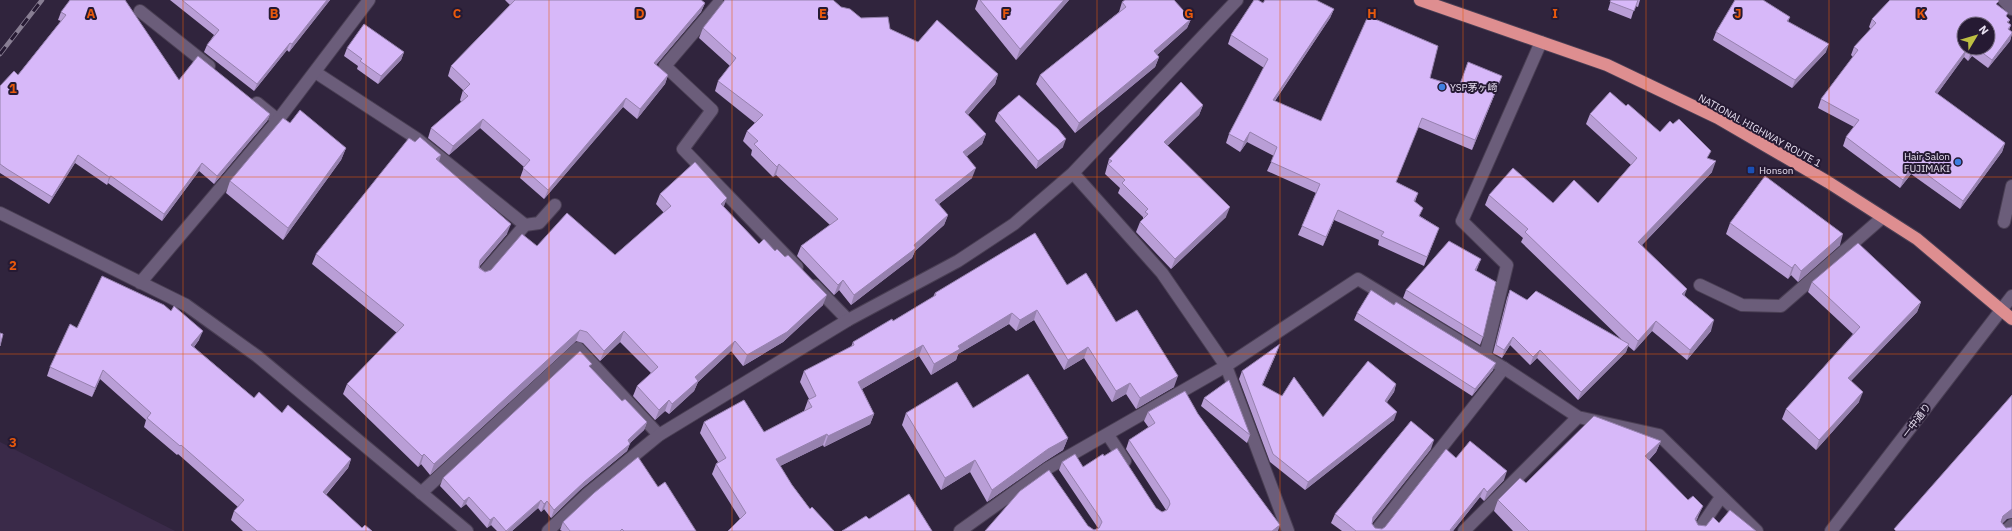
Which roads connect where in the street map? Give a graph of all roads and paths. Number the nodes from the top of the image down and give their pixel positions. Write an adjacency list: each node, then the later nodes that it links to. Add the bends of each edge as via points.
1 (369, 0): 9 (street)
2 (1237, 0): 13 (street)
3 (1420, 0): 8 (highway, NATIONAL HIGHWAY ROUTE 1)
4 (2004, 0): 6 (street)
5 (718, 4): 26 (street, via 665,66 712,110 683,149)
6 (2012, 9)
7 (140, 11): 10 (street)
8 (1541, 42): 17 (highway, NATIONAL HIGHWAY ROUTE 1, via 1607,65 1718,118); 27 (street, via 1462,221 1507,265)
9 (314, 72): 12 (street); 19 (street, via 416,138)
10 (221, 75)
11 (246, 95): 12 (street)
12 (278, 120): 21 (street)
13 (1073, 173): 26 (street, via 1014,224 958,261); 28 (street, via 1162,273)
14 (2012, 186): 18 (street)
15 (555, 205): 19 (street, via 539,223)
16 (0, 213): 21 (street)
17 (1883, 217): 22 (street, via 1780,306 1742,305); 24 (highway, NATIONAL HIGHWAY ROUTE 1, via 1917,239)
18 (2004, 222)
19 (526, 225): 20 (street)
20 (482, 275)
21 (140, 283): 36 (street, via 186,305 257,356)
22 (1700, 286)
23 (2012, 296): 24 (street, 一中通り)
24 (2001, 308): 25 (highway, NATIONAL HIGHWAY ROUTE 1); 47 (street, 一中通り)
25 (2012, 319)
26 (848, 320): 31 (street)
27 (1485, 356): 28 (street, via 1358,279); 29 (street)
28 (1226, 366): 32 (street); 42 (street)
29 (1504, 368): 30 (street); 43 (street)
30 (1578, 417): 37 (street, via 1659,435); 44 (street)
31 (659, 435): 36 (street, via 578,348); 40 (street, via 586,495)
32 (1108, 435): 33 (street); 34 (street)
33 (1048, 468): 35 (street); 41 (street)
34 (1133, 474)
35 (1057, 480)
36 (421, 493): 39 (street)
37 (1721, 497): 45 (street); 46 (street)
38 (2012, 525): 48 (street)
39 (467, 531)
40 (548, 531)
41 (960, 531)
42 (1288, 531)
43 (1376, 531)
44 (1464, 531)
45 (1698, 531)
46 (1757, 531)
47 (1831, 531)
48 (2005, 531)

